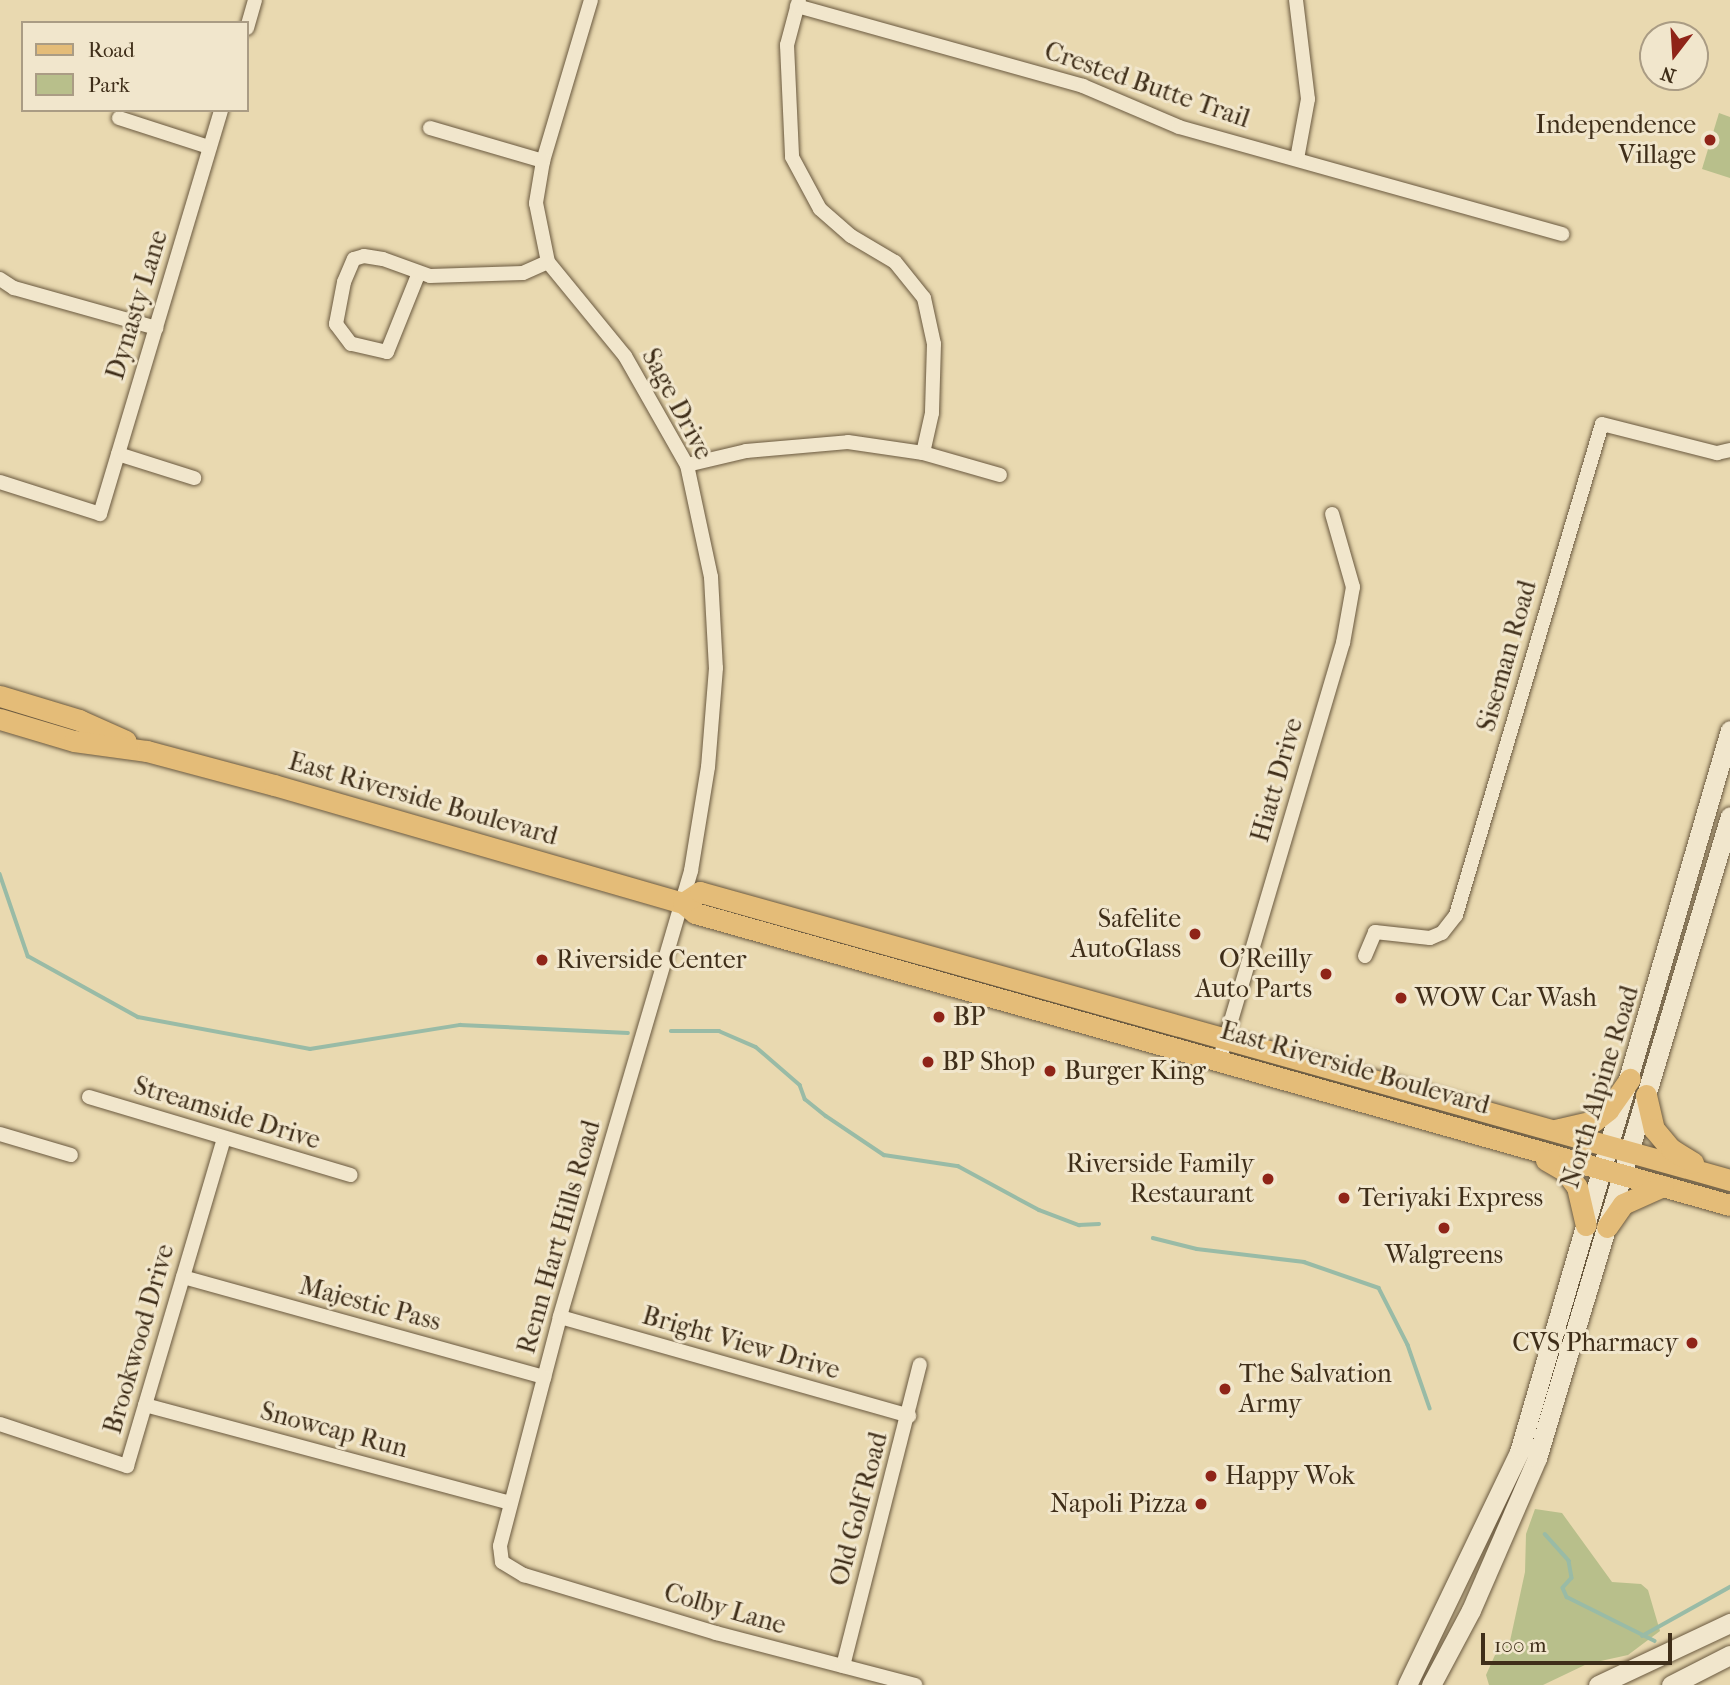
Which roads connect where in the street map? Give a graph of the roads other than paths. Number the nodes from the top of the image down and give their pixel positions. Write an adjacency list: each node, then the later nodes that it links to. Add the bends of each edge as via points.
1 (256, 0): 5 (street)
2 (591, 0): 11 (street, Sage Drive)
3 (1296, 0): 10 (street, via 1308,99)
4 (798, 3): 10 (street, Crested Butte Trail, via 1083,86 1179,127); 18 (street, via 787,45 792,157 820,209 851,236 895,262 924,298 934,344 932,413)
5 (248, 25)
6 (220, 112): 9 (street, Dynasty Lane)
7 (119, 118): 9 (street)
8 (430, 128): 11 (street)
9 (209, 147): 16 (street, Dynasty Lane)
10 (1297, 159): 12 (street, Crested Butte Trail)
11 (543, 161): 13 (street, Sage Drive, via 536,203)
12 (1562, 234)
13 (548, 262): 14 (street, via 523,274); 20 (street, Sage Drive, via 625,356)
14 (418, 275): 14 (street, via 383,259 354,259 336,324 351,344 387,352)
15 (0, 279): 16 (street, via 14,288)
16 (156, 328): 19 (street, Dynasty Lane)
17 (1730, 450): 31 (street, Siseman Road, via 1717,453 1602,424 1456,915 1442,933 1423,940 1375,932)
18 (923, 453): 20 (street, via 836,442 746,451); 21 (street)
19 (118, 454): 22 (street); 23 (street, Dynasty Lane, via 100,514)
20 (687, 466): 30 (street, Sage Drive, via 711,577 716,668 708,767)
21 (1000, 475)
22 (194, 478)
23 (0, 482)
24 (1332, 514): 33 (street, Hiatt Drive, via 1353,587 1343,643)
25 (0, 696): 28 (main road, East Riverside Boulevard, via 79,720)
26 (0, 719): 28 (main road, East Riverside Boulevard, via 74,741)
27 (1730, 730): 32 (main road, North Alpine Road)
28 (147, 751): 30 (main road, East Riverside Boulevard)
29 (1730, 816): 32 (main road, North Alpine Road)
30 (683, 903): 33 (main road, East Riverside Boulevard, via 699,892); 34 (main road, East Riverside Boulevard, via 695,913); 51 (street, Renn Hart Hills Road)
31 (1364, 956)
32 (1674, 964): 35 (main road, North Alpine Road); 36 (main road, North Alpine Road)
33 (1227, 1037): 34 (street, Hiatt Drive); 38 (main road, East Riverside Boulevard)
34 (1220, 1058): 41 (main road, East Riverside Boulevard)
35 (1630, 1079): 38 (main road, via 1594,1121); 42 (main road, North Alpine Road)
36 (1646, 1095): 42 (main road, North Alpine Road); 46 (main road, via 1654,1129 1671,1149)
37 (89, 1097): 40 (street, Streamside Drive)
38 (1553, 1131): 42 (main road, East Riverside Boulevard)
39 (0, 1134): 43 (street)
40 (224, 1139): 45 (street, Streamside Drive); 50 (street, Brookwood Drive)
41 (1520, 1146): 44 (main road, East Riverside Boulevard); 49 (main road, via 1565,1171)
42 (1619, 1149): 44 (main road, North Alpine Road); 46 (main road, East Riverside Boulevard)
43 (71, 1155)
44 (1613, 1172): 47 (main road, East Riverside Boulevard); 49 (main road, North Alpine Road)
45 (351, 1175)
46 (1721, 1178)
47 (1664, 1186): 48 (main road, East Riverside Boulevard); 49 (main road, via 1623,1204)
48 (1730, 1205)
49 (1596, 1226): 63 (main road, North Alpine Road, via 1519,1452); 64 (main road, North Alpine Road, via 1537,1458 1471,1610)
50 (183, 1277): 53 (street, Majestic Pass); 54 (street, Brookwood Drive)
51 (560, 1317): 53 (street, Renn Hart Hills Road); 55 (street, Bright View Drive)
52 (920, 1365): 55 (street, Old Golf Road)
53 (544, 1377): 57 (street, Renn Hart Hills Road)
54 (145, 1405): 56 (street, Brookwood Drive, via 127,1466); 57 (street, Snowcap Run)
55 (909, 1416): 61 (street, Old Golf Road)
56 (0, 1424)
57 (510, 1503): 58 (street, Renn Hart Hills Road, via 500,1546 502,1562)
58 (524, 1575): 61 (street, Colby Lane)
59 (1730, 1623): 65 (main road)
60 (1730, 1655): 66 (main road)
61 (843, 1666): 62 (street, Colby Lane)
62 (915, 1685)
63 (1407, 1685)
64 (1431, 1685)
65 (1598, 1685)
66 (1671, 1685)

